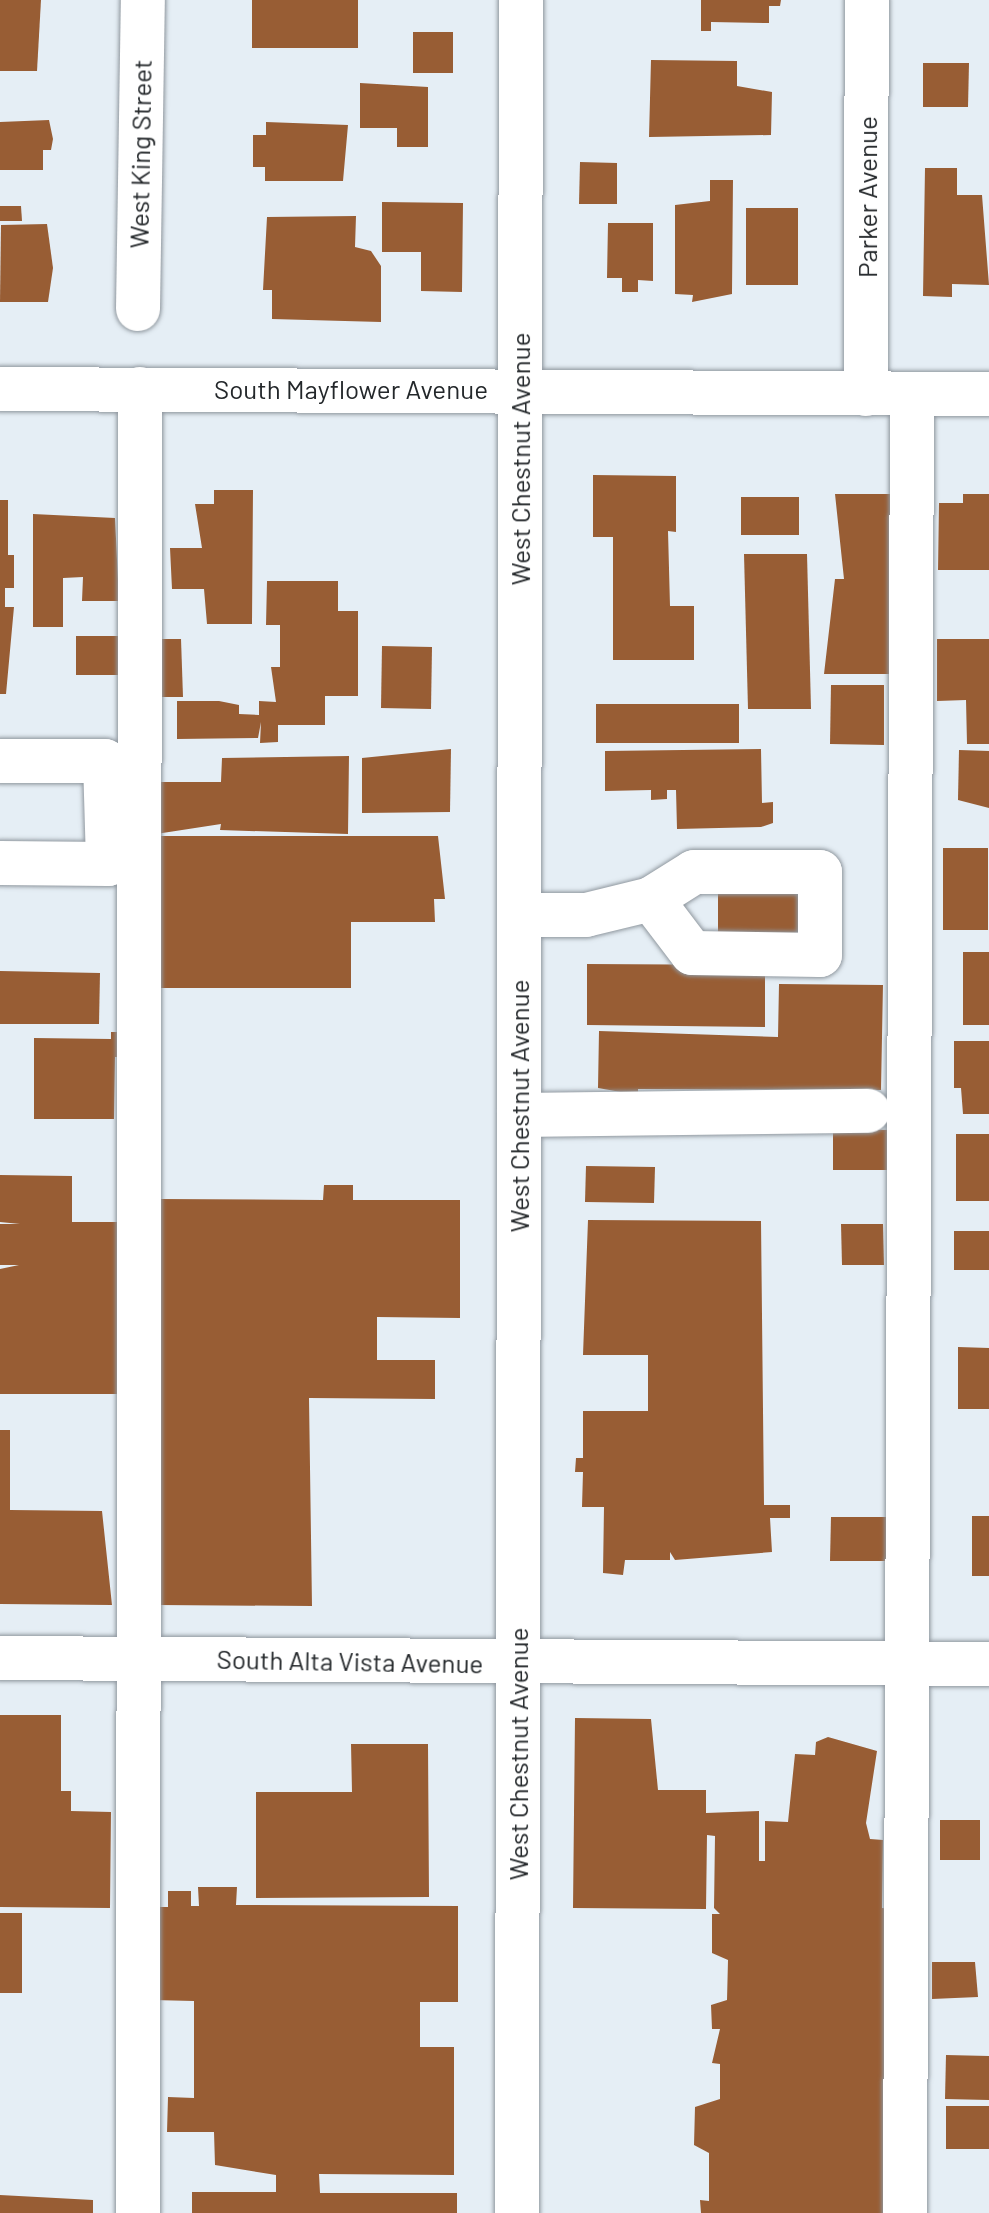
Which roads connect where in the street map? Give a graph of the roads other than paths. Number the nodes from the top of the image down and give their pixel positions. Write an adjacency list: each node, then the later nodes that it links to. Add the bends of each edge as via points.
1 (143, 0): 4 (street, West King Street)
2 (521, 0): 7 (street, West Chestnut Avenue)
3 (867, 0): 8 (street, Parker Avenue)
4 (138, 309)
5 (0, 389): 6 (street, South Mayflower Avenue)
6 (140, 389): 7 (street, South Mayflower Avenue); 18 (street)
7 (520, 389): 8 (street, South Mayflower Avenue); 14 (street, West Chestnut Avenue)
8 (866, 394): 9 (street, South Mayflower Avenue)
9 (912, 394): 10 (street, South Mayflower Avenue); 19 (street)
10 (989, 394)
11 (0, 761): 12 (street, via 105,761 108,864)
12 (0, 863)
13 (651, 899): 14 (street, via 586,915)
14 (520, 915): 16 (street, West Chestnut Avenue)
15 (868, 1111): 16 (street)
16 (519, 1115): 20 (street, West Chestnut Avenue)
17 (0, 1658): 18 (street, South Alta Vista Avenue)
18 (138, 1658): 20 (street, South Alta Vista Avenue); 22 (street)
19 (910, 1663): 20 (street, South Alta Vista Avenue); 21 (street, South Alta Vista Avenue); 24 (street)
20 (518, 1664): 23 (street, West Chestnut Avenue)
21 (989, 1664)
22 (138, 2213)
23 (517, 2213)
24 (905, 2213)

